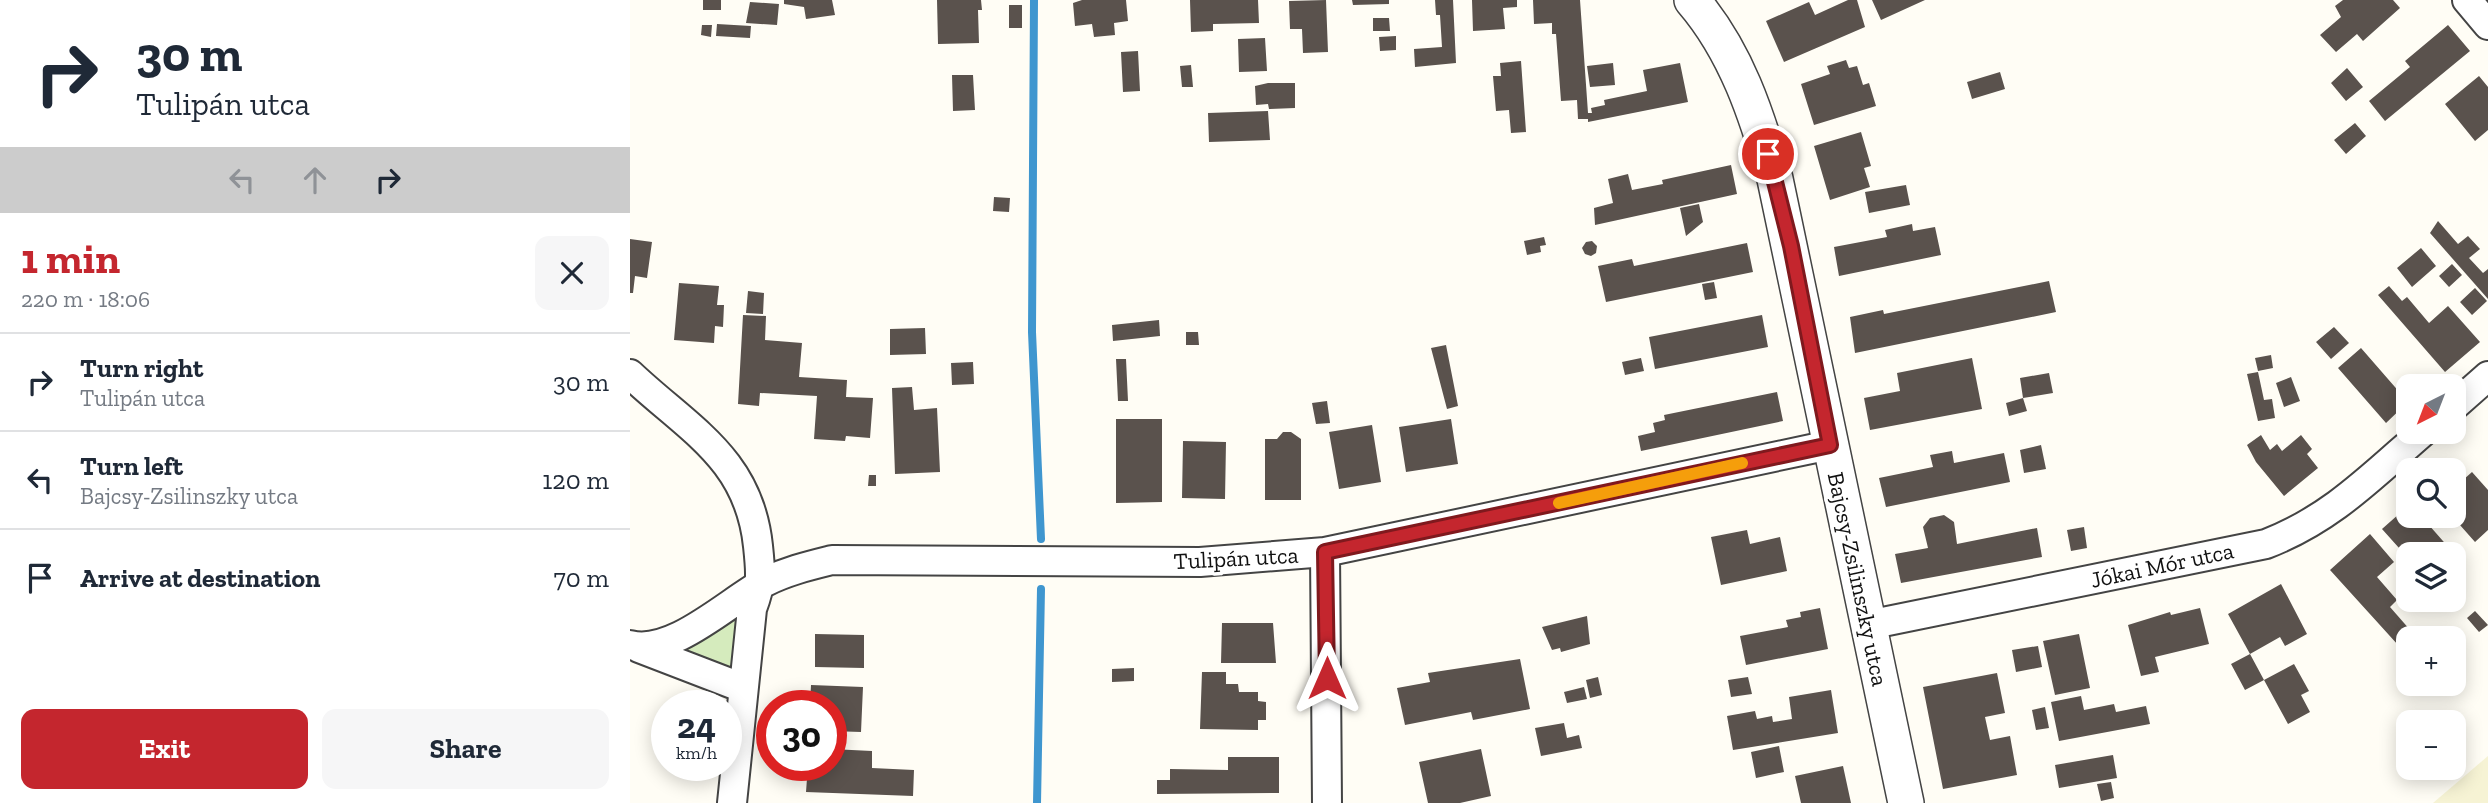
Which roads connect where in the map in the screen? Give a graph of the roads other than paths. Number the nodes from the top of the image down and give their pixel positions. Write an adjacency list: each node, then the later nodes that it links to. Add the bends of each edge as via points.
1 (1692, 0): 8 (street, Bajcsy-Zsilinszky utca, via 1723,43 1761,130 1791,246)
2 (2467, 0): 3 (street)
3 (2488, 25)
4 (630, 374): 10 (street, via 734,470 755,522)
5 (2488, 376): 6 (street)
6 (2466, 395)
7 (2409, 444): 11 (street, Jókai Mór utca, via 2329,513 2266,544)
8 (1830, 445): 9 (street, Tulipán utca); 11 (street, Bajcsy-Zsilinszky utca)
9 (1325, 552): 10 (street, Tulipán utca, via 1200,562 832,560 788,571); 15 (street)
10 (762, 584): 12 (street, Tulipán utca, via 671,640); 13 (street, via 752,609)
11 (1868, 625): 16 (street, Bajcsy-Zsilinszky utca)
12 (635, 646): 13 (street, Tulipán utca)
13 (743, 688): 14 (street)
14 (732, 803)
15 (1327, 803)
16 (1906, 803)

